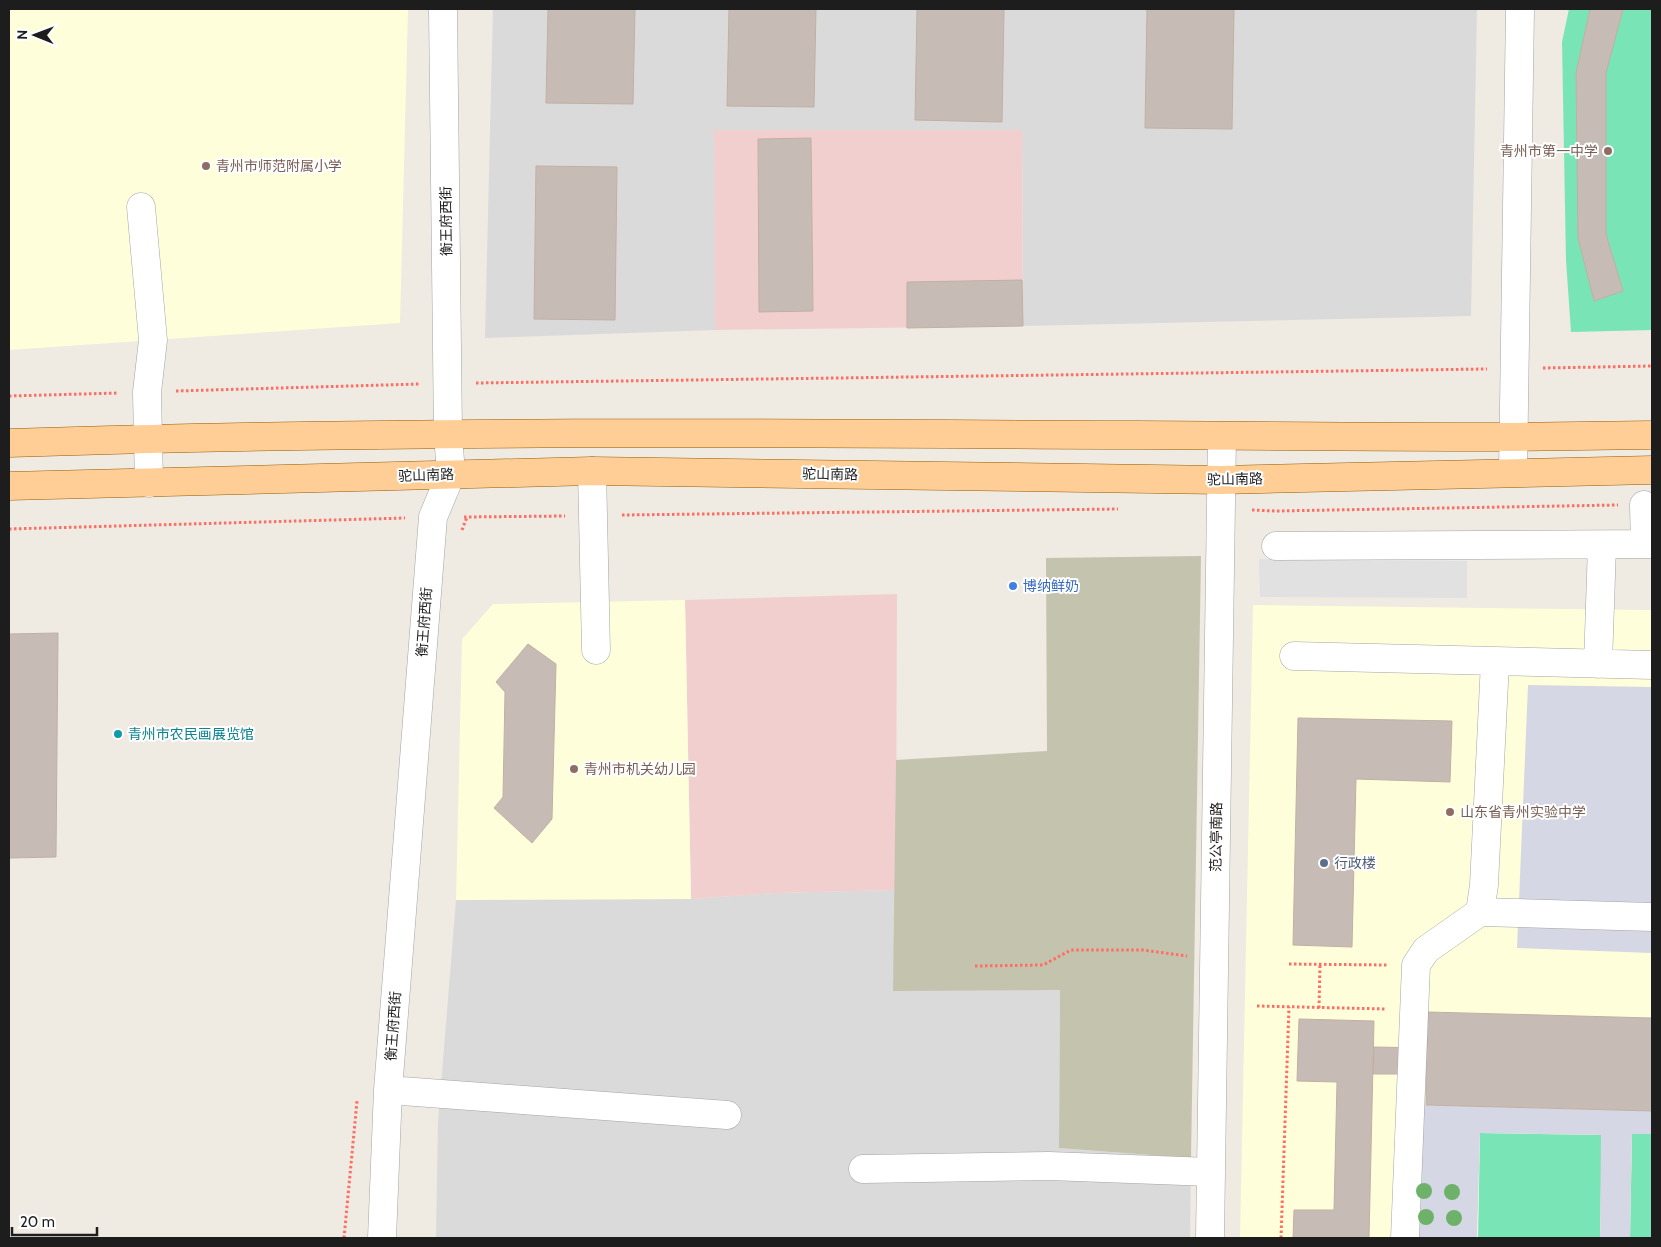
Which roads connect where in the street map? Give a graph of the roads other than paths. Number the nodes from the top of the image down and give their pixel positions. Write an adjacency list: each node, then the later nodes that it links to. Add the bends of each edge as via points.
1 (443, 9): 4 (street, 衡王府西街)
2 (1520, 9): 7 (street)
3 (141, 207): 8 (street, via 153,340 147,392)
4 (448, 434): 6 (main road); 8 (main road); 13 (street, 衡王府西街)
5 (1652, 435): 7 (main road)
6 (1222, 436): 7 (main road); 14 (street, 范公亭南路)
7 (1514, 437): 12 (street)
8 (148, 439): 9 (main road); 15 (street)
9 (9, 443)
10 (1652, 470): 12 (main road, 驼山南路)
11 (592, 471): 13 (main road, 驼山南路); 14 (main road, 驼山南路); 21 (street)
12 (1513, 472): 14 (main road, 驼山南路)
13 (451, 474): 15 (main road, 驼山南路); 28 (street, 衡王府西街, via 432,517)
14 (1221, 480): 31 (street, 范公亭南路)
15 (149, 483): 16 (main road, 驼山南路)
16 (9, 486)
17 (1644, 505): 18 (street)
18 (1649, 544): 20 (street)
19 (1276, 546): 20 (street)
20 (1602, 546): 24 (street)
21 (596, 650)
22 (1294, 656): 23 (street)
23 (1495, 662): 24 (street); 26 (street)
24 (1598, 664): 25 (street)
25 (1652, 665)
26 (1480, 912): 27 (street); 34 (street, via 1432,946 1416,965)
27 (1652, 917)
28 (388, 1090): 29 (street); 32 (street, 衡王府西街)
29 (727, 1115)
30 (863, 1169): 31 (street, via 1049,1166)
31 (1211, 1172): 33 (street, 范公亭南路)
32 (382, 1238)
33 (1210, 1238)
34 (1405, 1238)

